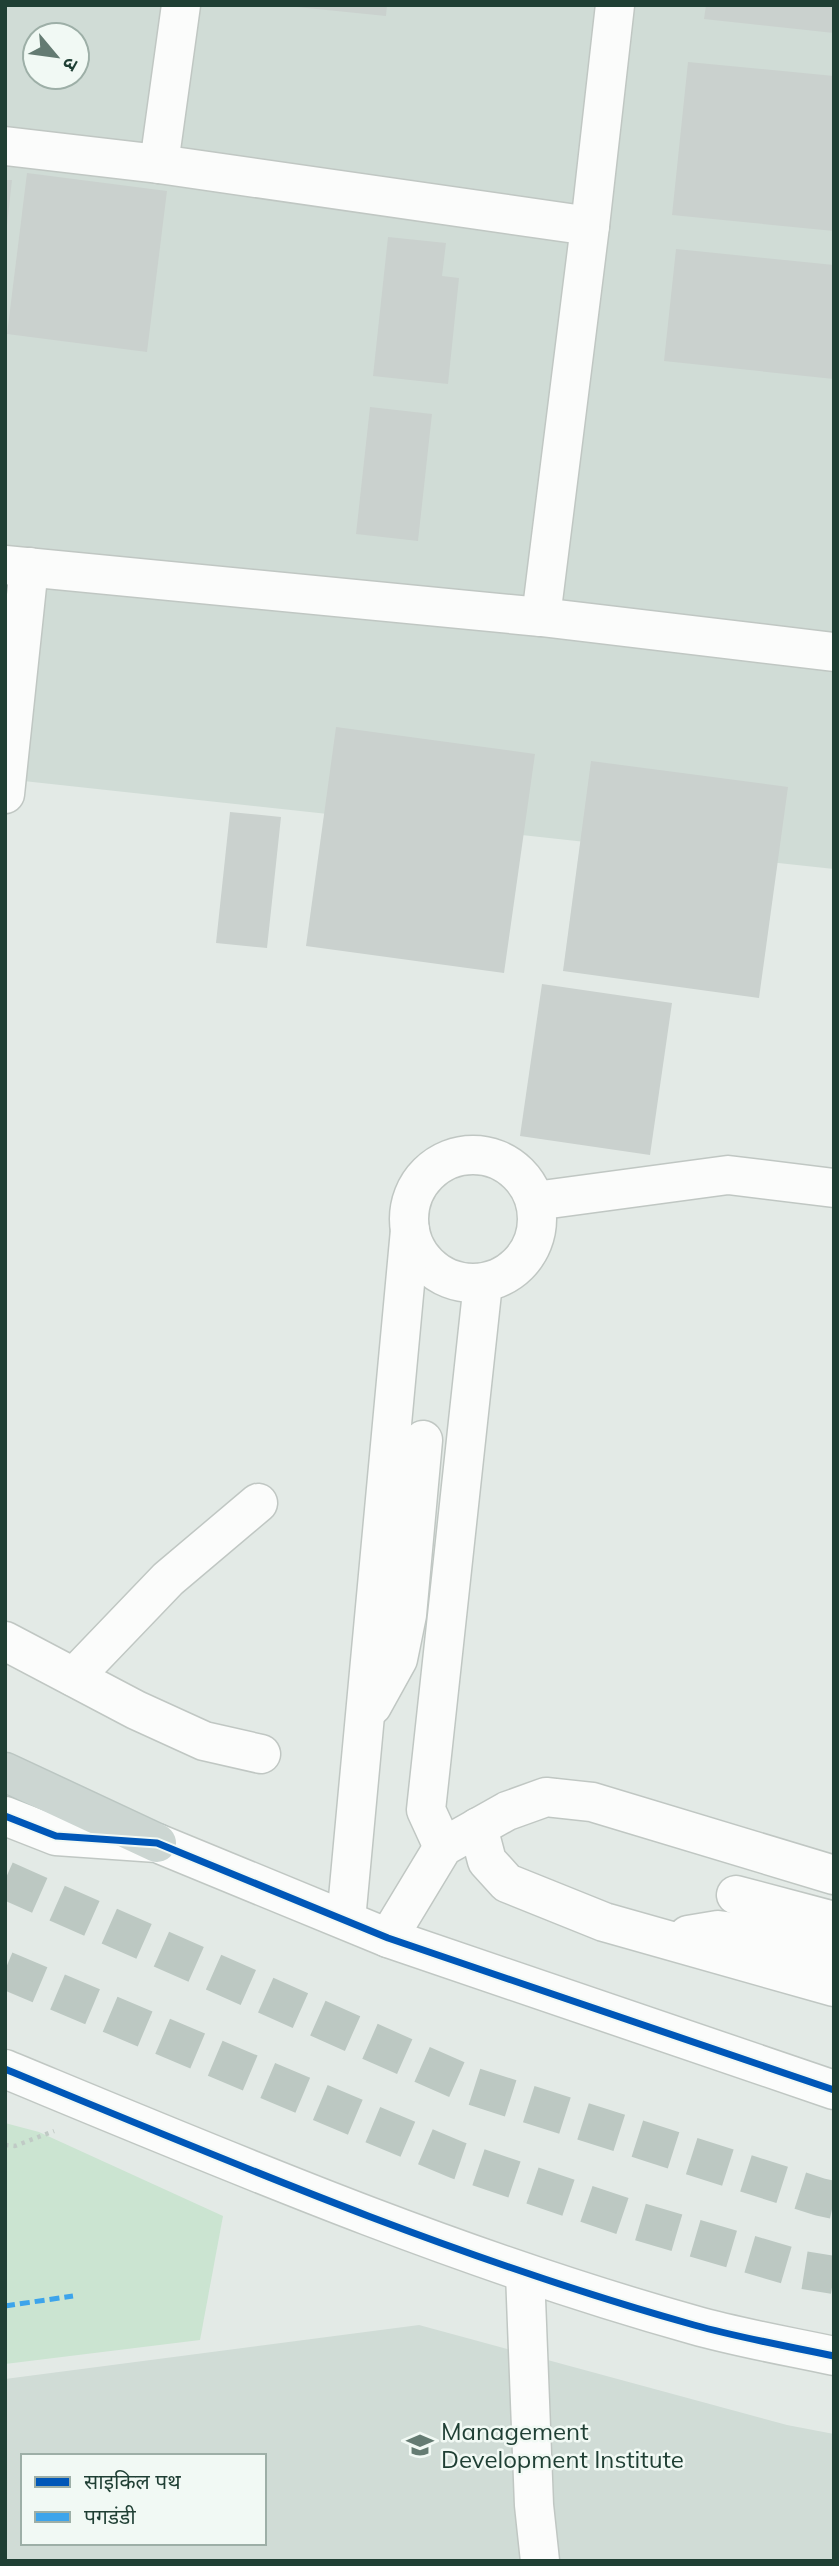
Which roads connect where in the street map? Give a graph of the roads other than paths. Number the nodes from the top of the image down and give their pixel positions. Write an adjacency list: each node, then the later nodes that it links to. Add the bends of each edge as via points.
1 (181, 5): 4 (street)
2 (615, 5): 5 (street)
3 (5, 146): 4 (street)
4 (159, 164): 5 (street)
5 (590, 226): 7 (street)
6 (17, 566): 7 (street); 9 (street)
7 (541, 617): 8 (street)
8 (834, 653)
9 (5, 794)
10 (834, 1188): 11 (street, via 729,1175)
11 (535, 1201): 12 (street, via 525,1181 509,1166 489,1157 467,1155 446,1161 428,1174 416,1190); 13 (street, via 537,1223 532,1244 520,1263)
12 (410, 1230): 13 (street, via 428,1265 444,1277); 18 (street)
13 (483, 1283): 24 (street, via 426,1810)
14 (423, 1440): 18 (street, via 407,1615 398,1659)
15 (258, 1503): 17 (street, via 168,1579)
16 (5, 1641): 17 (street)
17 (74, 1677): 19 (street, via 204,1741)
18 (364, 1720): 27 (street)
19 (261, 1754)
20 (5, 1772): 23 (main road)
21 (5, 1816): 23 (street, via 56,1836)
22 (478, 1827): 24 (street); 25 (street, via 546,1797 592,1802); 30 (street, via 487,1861 507,1883 604,1922)
23 (157, 1843): 27 (street)
24 (443, 1847): 29 (street)
25 (834, 1875)
26 (736, 1895): 28 (street)
27 (346, 1920): 29 (street)
28 (834, 1921)
29 (388, 1937): 34 (street)
30 (665, 1939): 31 (street, via 718,1930); 32 (street)
31 (834, 1953)
32 (834, 1987)
33 (5, 2069): 35 (street, via 233,2164)
34 (834, 2090)
35 (525, 2273): 36 (street, via 696,2326); 37 (street)
36 (834, 2356)
37 (540, 2561)

